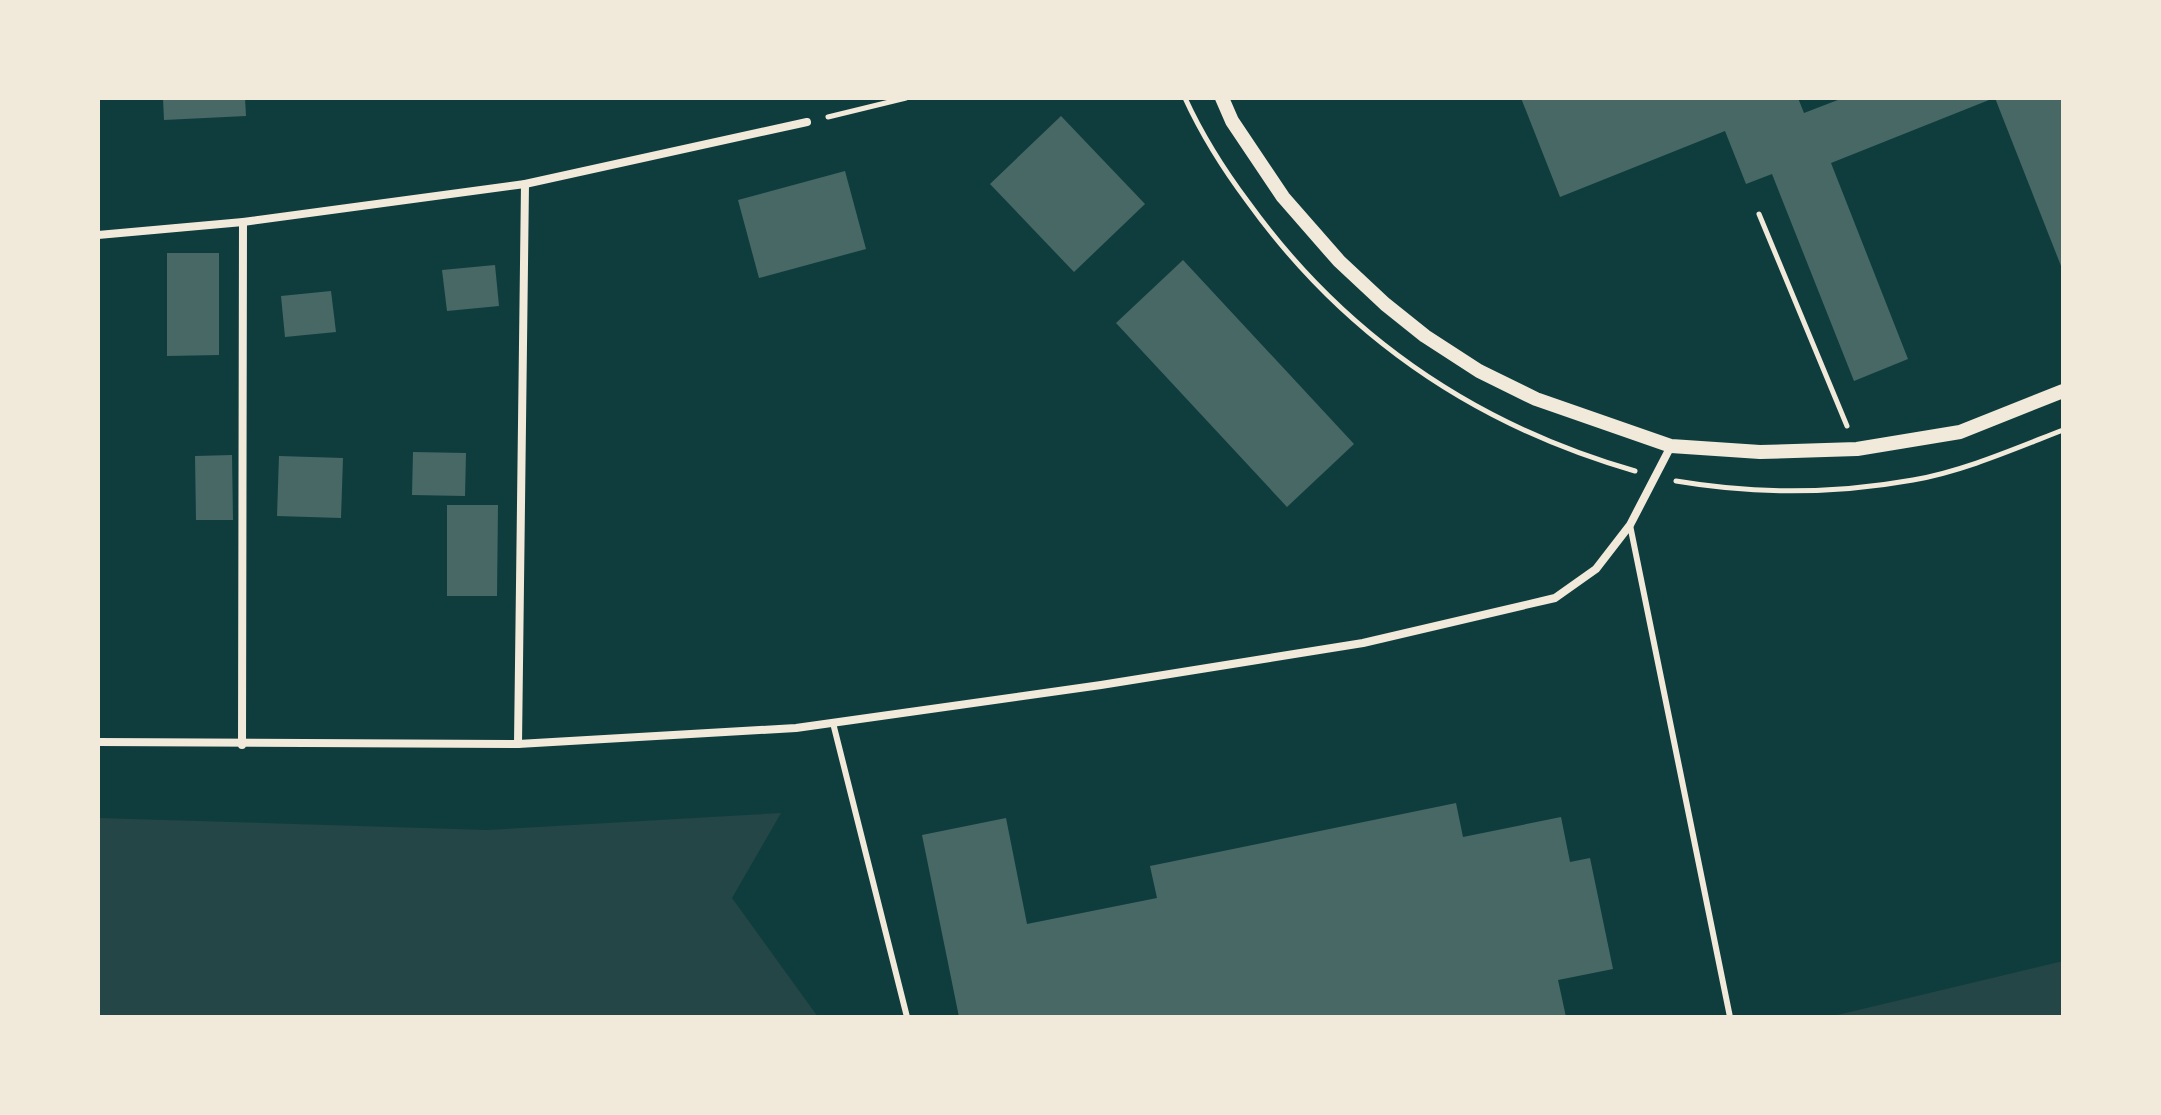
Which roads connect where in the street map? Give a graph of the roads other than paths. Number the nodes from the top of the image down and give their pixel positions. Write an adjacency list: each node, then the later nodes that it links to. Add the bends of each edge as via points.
1 (1222, 98): 7 (street, via 1283,197 1339,261 1425,336 1536,399)
2 (807, 122): 3 (street)
3 (525, 184): 4 (street); 11 (street)
4 (243, 222): 5 (street); 12 (street)
5 (98, 235)
6 (2063, 391): 7 (street, via 1960,432 1857,449 1760,452)
7 (1671, 446): 8 (street)
8 (1630, 525): 9 (street, via 1596,569 1555,598 1363,643); 14 (lane)
9 (833, 723): 11 (street); 13 (lane)
10 (98, 742): 12 (street)
11 (518, 744): 12 (street)
12 (242, 745)
13 (907, 1017)
14 (1730, 1017)

